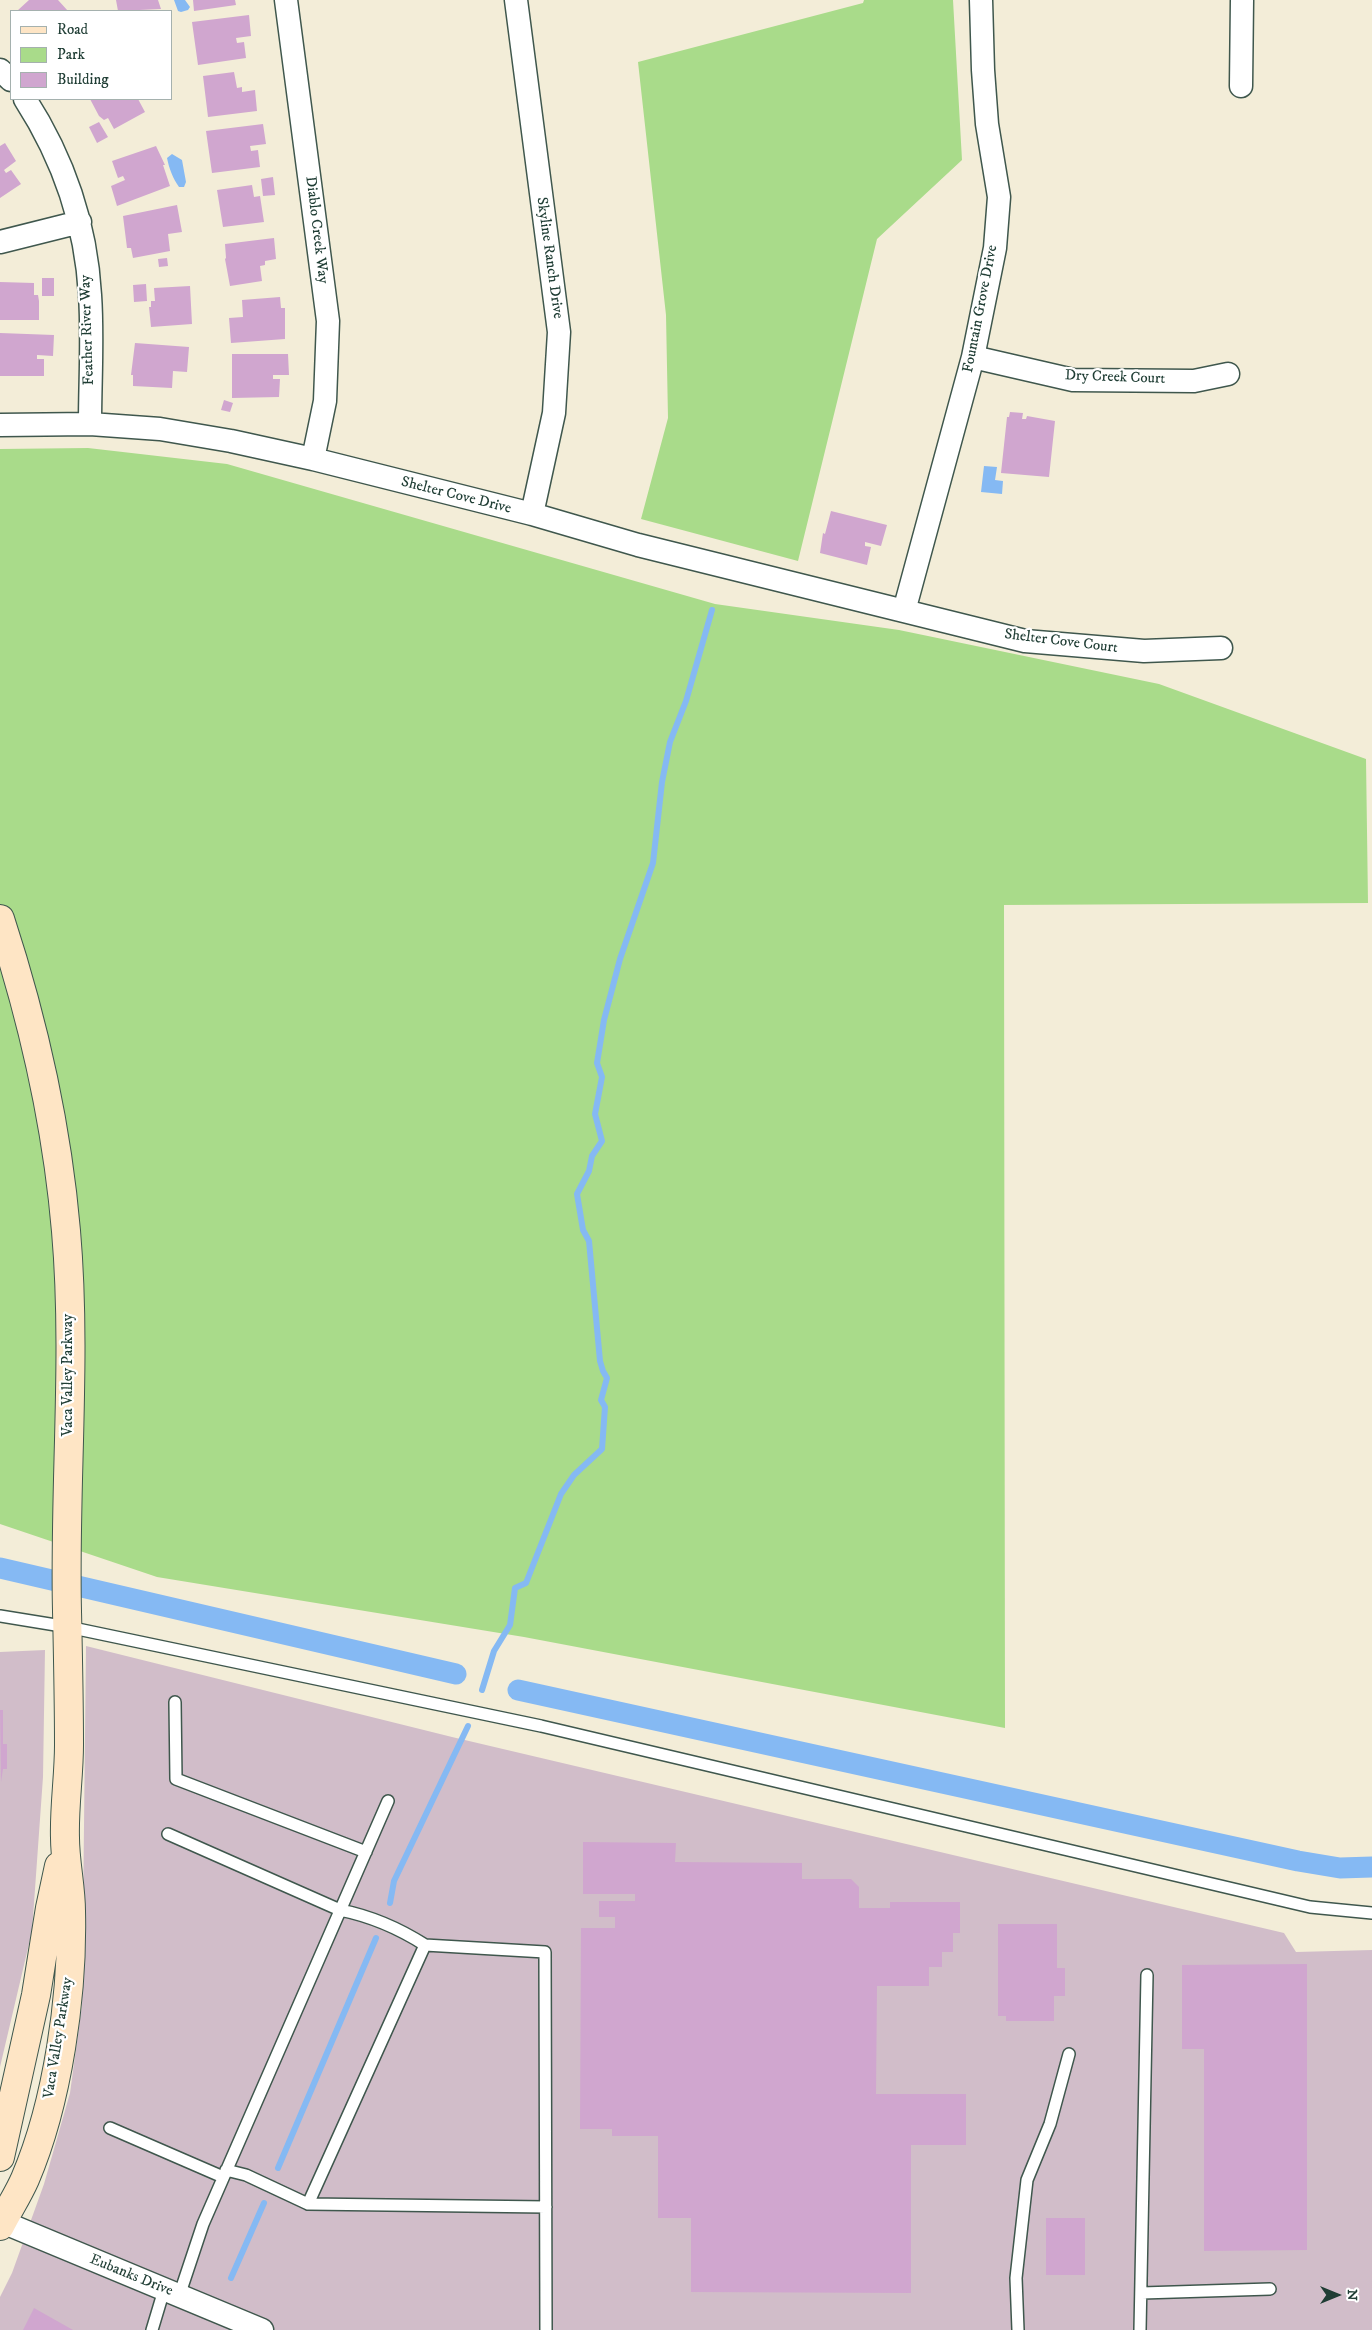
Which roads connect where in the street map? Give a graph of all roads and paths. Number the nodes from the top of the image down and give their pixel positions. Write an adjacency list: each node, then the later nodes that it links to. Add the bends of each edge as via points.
1 (286, 0): 15 (street, Diablo Creek Way, via 328,321 325,401)
2 (516, 0): 16 (street, Skyline Ranch Drive, via 559,332 554,413)
3 (981, 0): 11 (street, Fountain Grove Drive, via 986,106 999,197 995,248)
4 (1242, 0): 7 (street)
5 (0, 70): 6 (street)
6 (10, 79)
7 (1241, 86)
8 (26, 100): 9 (street, Feather River Way, via 59,160)
9 (80, 222): 10 (street); 13 (street, Feather River Way, via 90,294)
10 (0, 242)
11 (973, 357): 12 (street, Dry Creek Court, via 1074,380 1194,381); 17 (street, Fountain Grove Drive)
12 (1228, 374)
13 (90, 424): 14 (street, Shelter Cove Drive); 15 (street, Shelter Cove Drive, via 160,429)
14 (0, 425)
15 (313, 459): 16 (street, Shelter Cove Drive)
16 (532, 514): 17 (street, Shelter Cove Drive, via 638,545)
17 (904, 611): 18 (street, Shelter Cove Court, via 1025,640 1069,646 1144,652)
18 (1221, 648)
19 (0, 919): 21 (street, Vaca Valley Parkway, via 39,1056 56,1139 66,1233 70,1330)
20 (0, 1616): 21 (lane)
21 (68, 1620): 25 (street, Vaca Valley Parkway, via 69,1747); 28 (lane, via 541,1726 1310,1907)
22 (175, 1702): 26 (lane, via 176,1779)
23 (388, 1800): 26 (lane)
24 (168, 1834): 27 (lane)
25 (64, 1840): 33 (street, Vaca Valley Parkway, via 32,2012); 37 (street, Vaca Valley Parkway, via 71,1910 69,1979 60,2051 45,2121 25,2180)
26 (366, 1852): 27 (lane)
27 (340, 1910): 29 (lane, via 357,1913); 34 (lane)
28 (1372, 1913)
29 (425, 1946): 35 (lane); 36 (lane, via 545,1952)
30 (1147, 1975): 40 (lane)
31 (1070, 2054): 44 (lane, via 1050,2124 1027,2180 1016,2278)
32 (110, 2128): 34 (lane)
33 (0, 2158)
34 (225, 2174): 35 (lane, via 246,2175); 39 (lane)
35 (308, 2204): 36 (lane)
36 (546, 2207): 43 (lane)
37 (1, 2223): 39 (street, Eubanks Drive)
38 (1270, 2289): 40 (lane)
39 (172, 2293): 41 (lane); 42 (street, Eubanks Drive)
40 (1142, 2293): 45 (lane)
41 (152, 2330)
42 (262, 2330)
43 (546, 2330)
44 (1018, 2330)
45 (1140, 2330)

